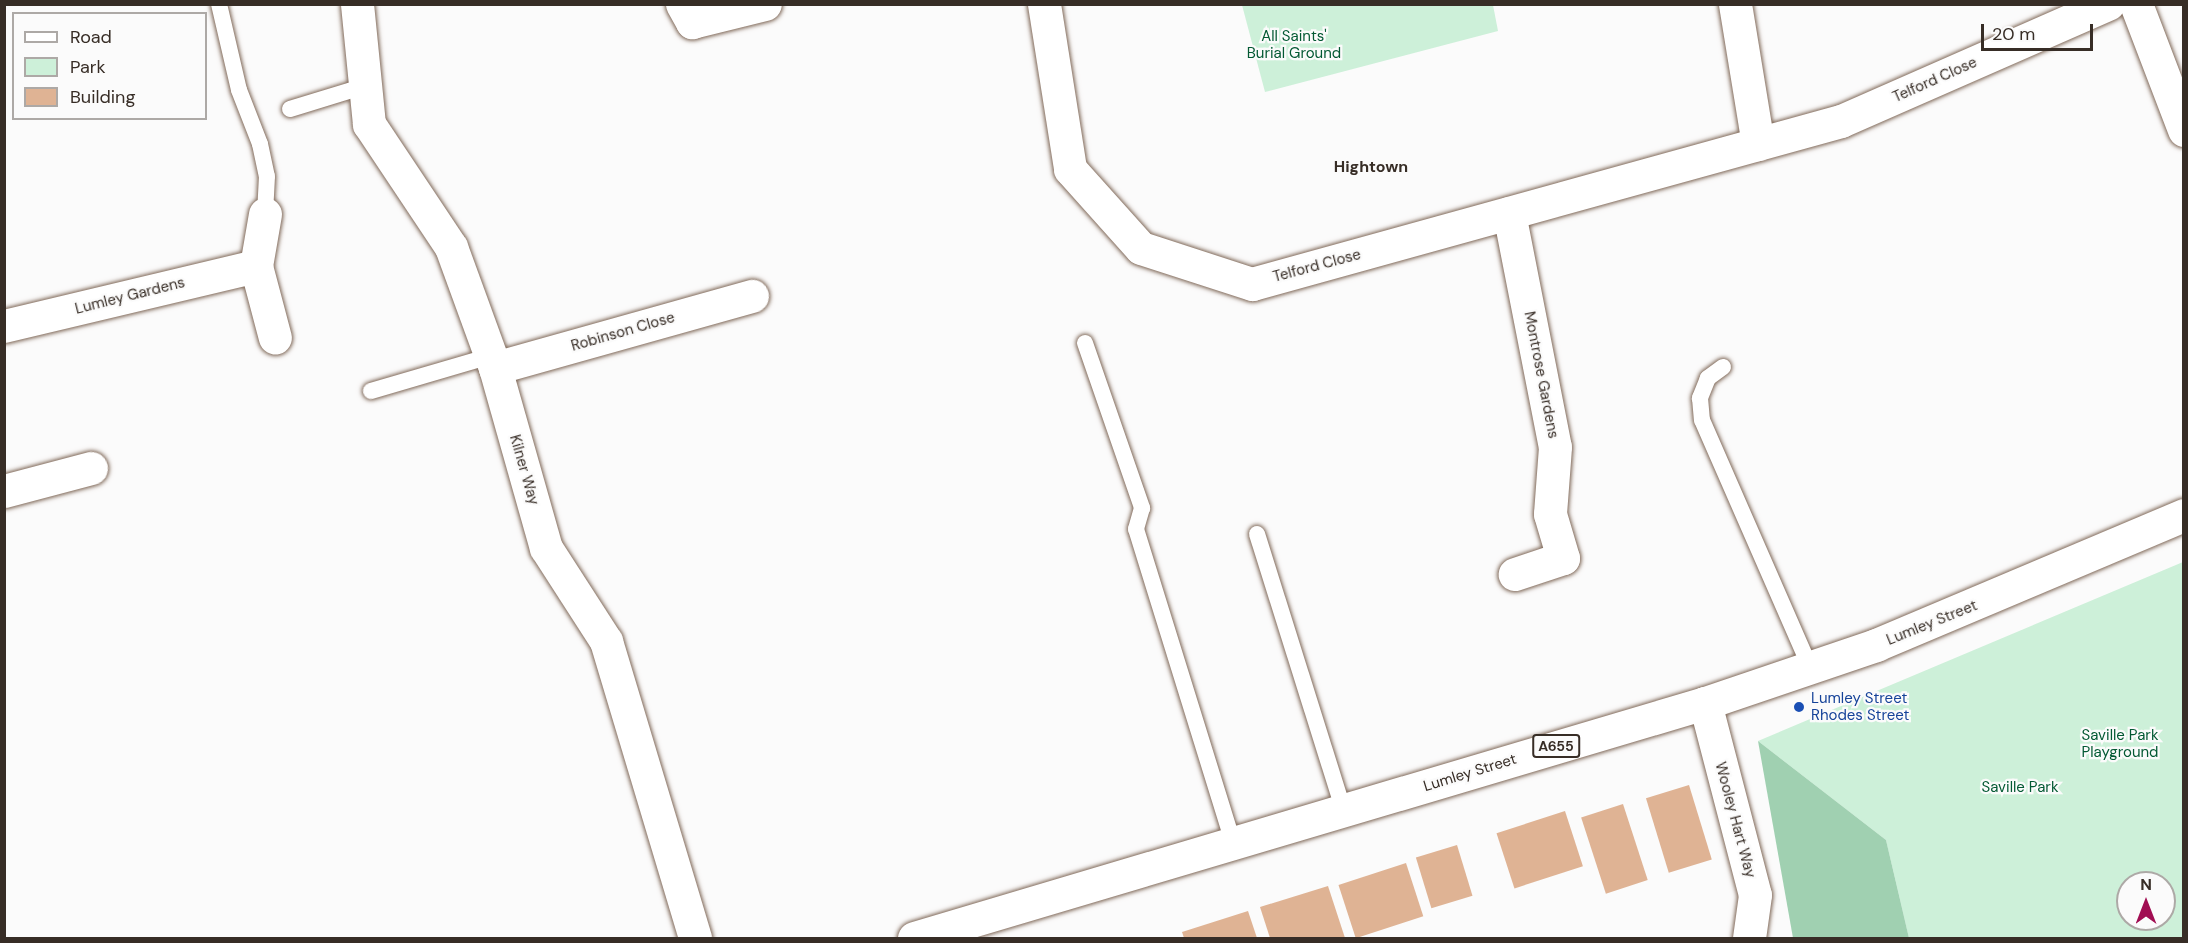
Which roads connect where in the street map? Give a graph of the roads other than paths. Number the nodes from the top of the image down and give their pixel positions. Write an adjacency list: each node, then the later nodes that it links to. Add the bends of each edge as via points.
1 (219, 4): 14 (lane, via 239,90 260,144)
2 (357, 4): 9 (street, Kilner Way)
3 (682, 4): 4 (street, via 693,22)
4 (765, 4)
5 (1044, 4): 13 (street, Telford Close, via 1070,169 1141,248 1252,284)
6 (1735, 4): 12 (street)
7 (2108, 4): 12 (street, Telford Close, via 1841,121)
8 (2136, 4): 11 (street)
9 (365, 86): 10 (lane); 20 (street, Kilner Way, via 369,124 452,247)
10 (290, 109)
11 (2184, 130)
12 (1758, 144): 13 (street, Telford Close)
13 (1509, 213): 27 (street, Montrose Gardens, via 1555,447 1550,514 1563,558)
14 (265, 214): 15 (street)
15 (256, 266): 17 (street, Lumley Gardens); 18 (street)
16 (752, 296): 20 (street, Robinson Close)
17 (4, 326)
18 (275, 338)
19 (1085, 343): 31 (lane, via 1142,508 1136,530)
20 (493, 362): 22 (lane); 32 (street, Kilner Way, via 546,548 606,641)
21 (1724, 367): 28 (lane, via 1708,378 1700,398 1702,420)
22 (371, 391)
23 (91, 468): 24 (street)
24 (4, 491)
25 (2184, 515): 28 (street, Lumley Street / A655, via 1990,599)
26 (1257, 534): 30 (lane)
27 (1515, 574)
28 (1810, 667): 29 (street, Lumley Street / A655)
29 (1705, 703): 30 (street, Lumley Street / A655); 34 (street, Wooley Hart Way, via 1755,895)
30 (1344, 812): 31 (street, Lumley Street / A655)
31 (1234, 845): 33 (street, Lumley Street / A655)
32 (695, 939)
33 (914, 939)
34 (1749, 939)

